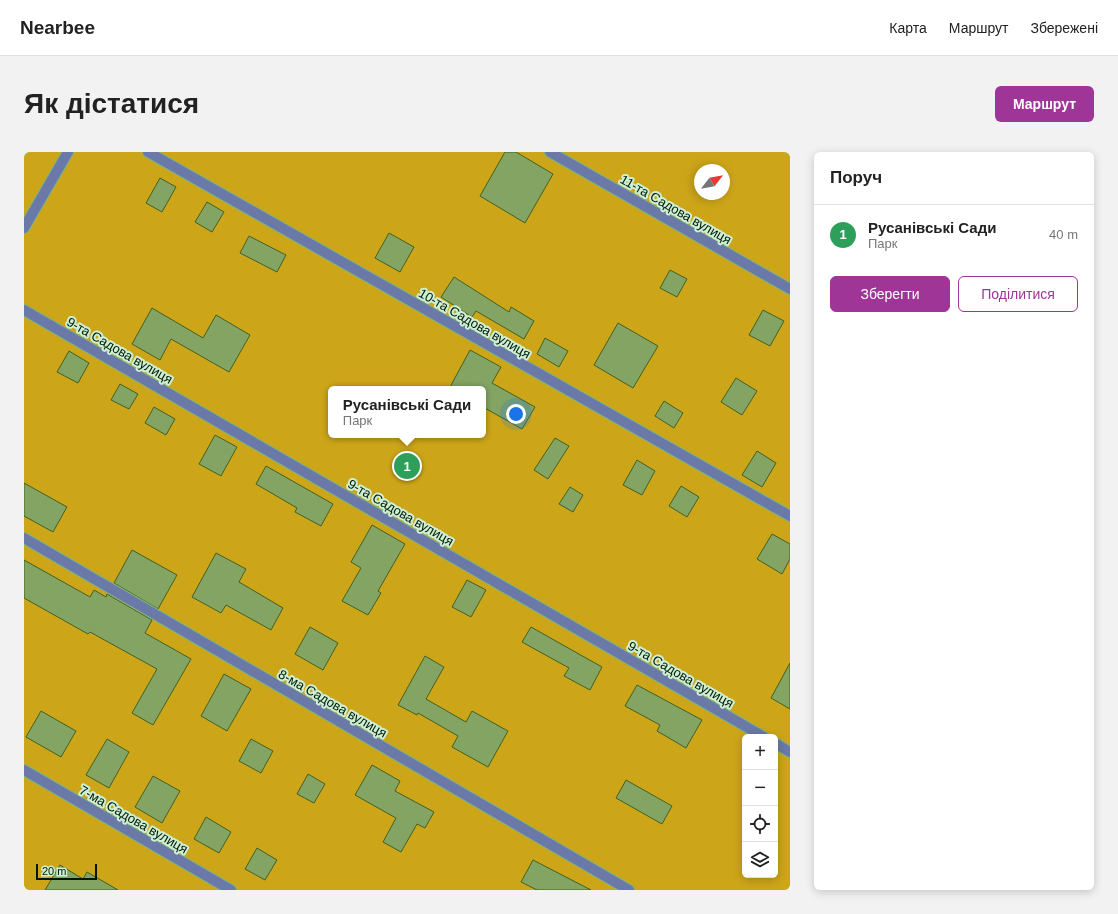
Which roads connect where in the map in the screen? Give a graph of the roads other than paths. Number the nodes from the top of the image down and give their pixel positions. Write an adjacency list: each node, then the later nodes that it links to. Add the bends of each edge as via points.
1 (68, 152): 4 (street)
2 (148, 152): 7 (street, 10-та Садова вулиця)
3 (550, 152): 5 (street, 11-та Садова вулиця)
4 (24, 228)
5 (790, 289)
6 (24, 310): 9 (street, 9-та Садова вулиця)
7 (790, 516)
8 (24, 538): 14 (street, 8-ма Садова вулиця)
9 (759, 734)
10 (778, 745): 11 (street)
11 (790, 752)
12 (24, 770): 13 (street, 7-ма Садова вулиця)
13 (231, 890)
14 (629, 890)

